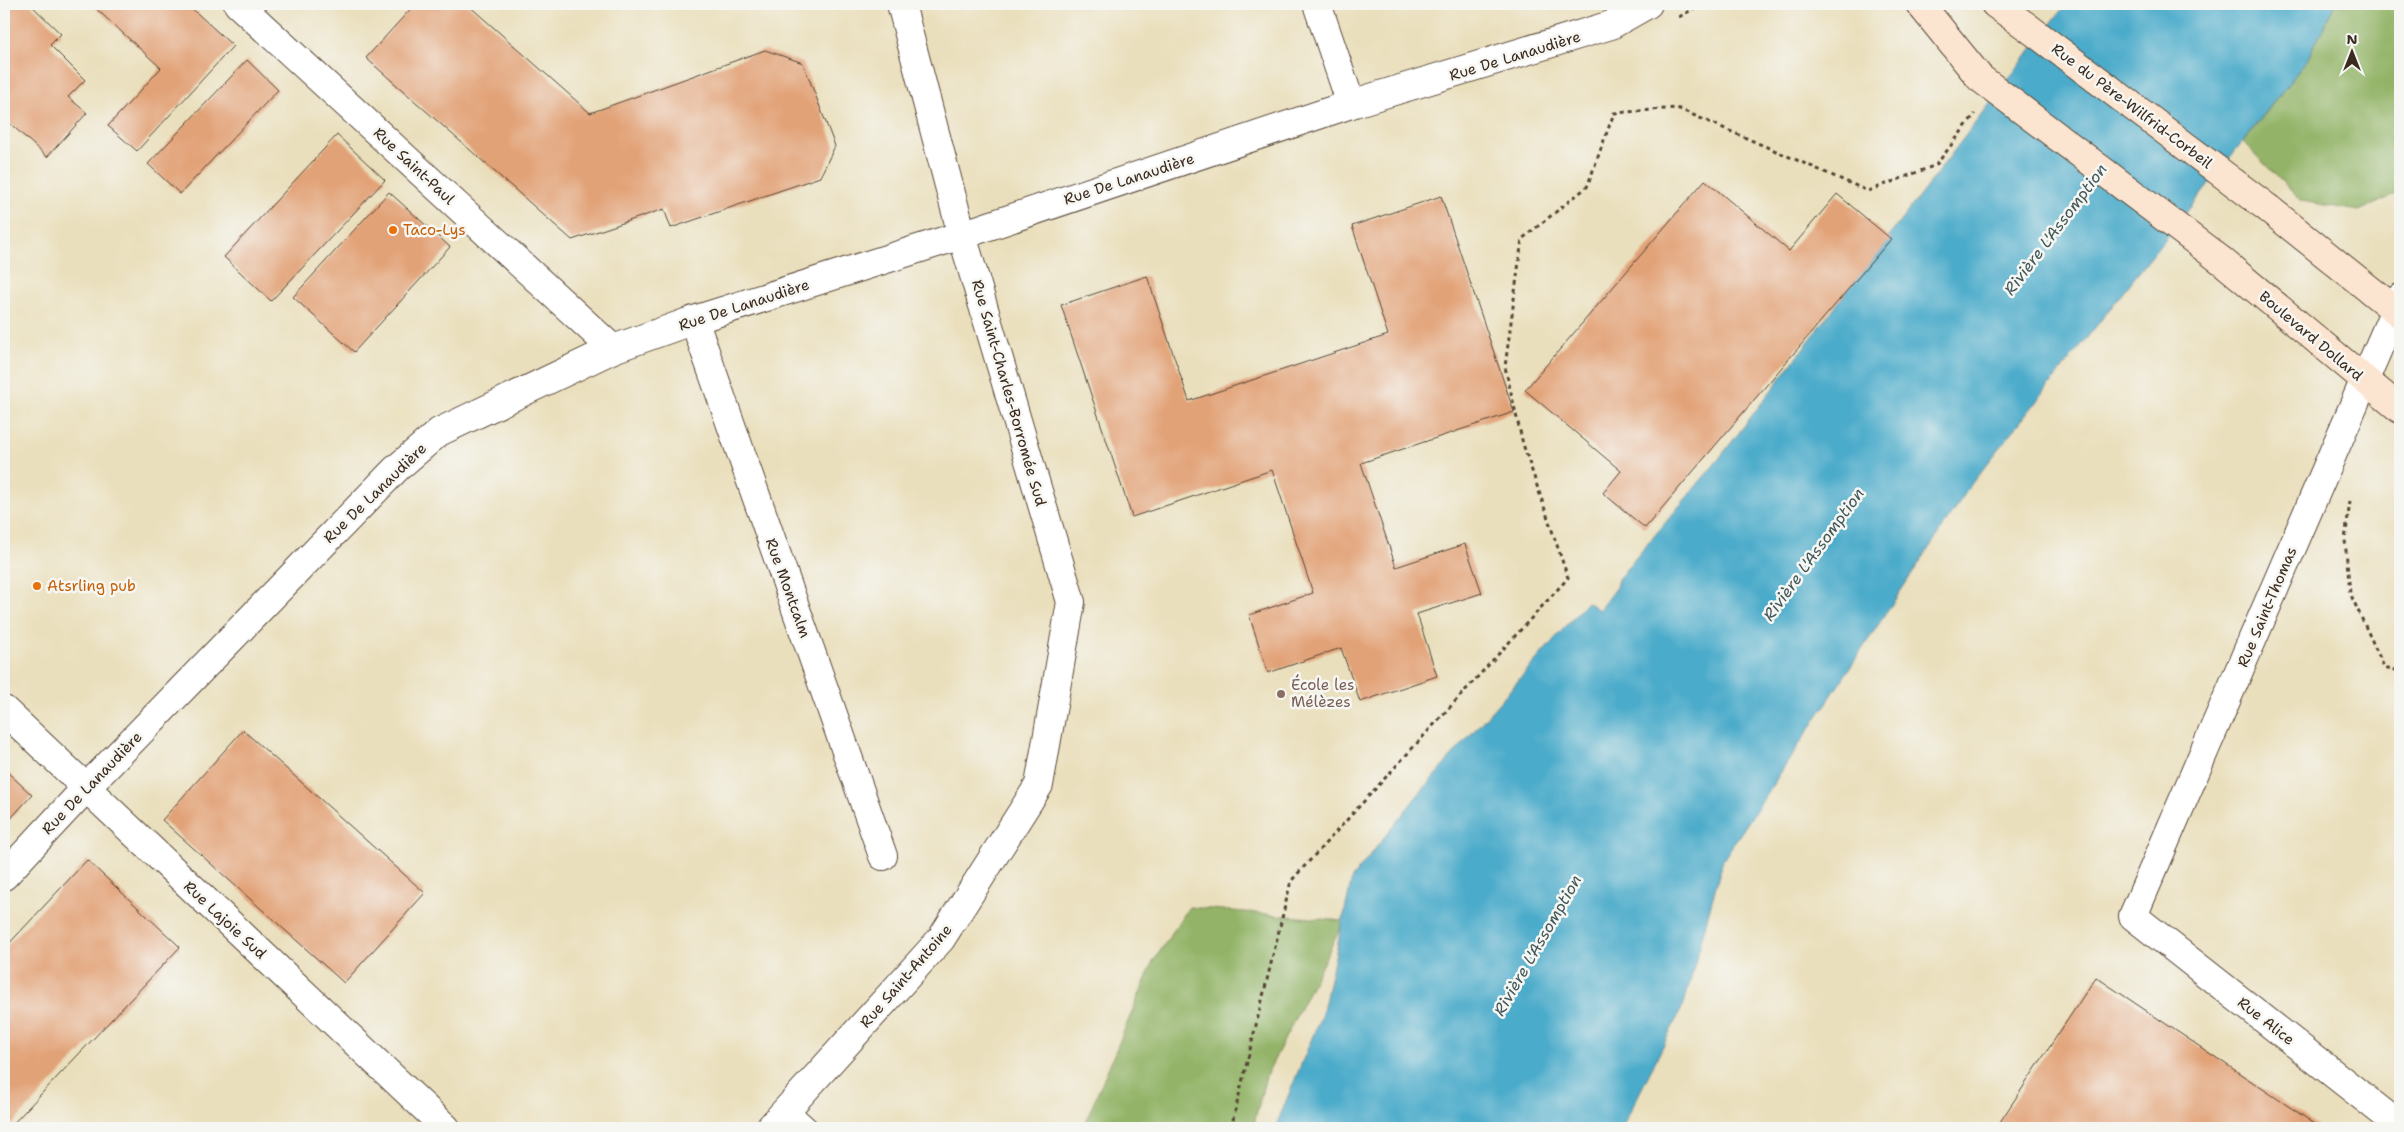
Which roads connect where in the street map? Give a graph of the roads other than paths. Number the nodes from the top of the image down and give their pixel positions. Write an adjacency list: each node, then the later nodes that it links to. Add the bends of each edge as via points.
1 (238, 4): 11 (street, Rue Saint-Paul)
2 (901, 4): 8 (street, Rue Saint-Charles-Borromée Sud)
3 (1316, 4): 7 (street)
4 (1648, 4): 7 (street, Rue De Lanaudière, via 1612,26)
5 (1920, 4): 12 (main road, Boulevard Dollard, bridge, via 1980,78 2222,261)
6 (1995, 4): 9 (main road, Rue du Père-Wilfrid-Corbeil, bridge)
7 (1351, 104): 8 (street, Rue De Lanaudière)
8 (962, 235): 10 (street, Rue De Lanaudière); 15 (street, Rue Saint-Charles-Borromée Sud, via 1071,602)
9 (2398, 307): 12 (street, Rue Saint-Thomas)
10 (694, 320): 11 (street, Rue De Lanaudière); 17 (street, Rue Montcalm)
11 (613, 349): 16 (street, Rue De Lanaudière, via 439,432 396,468)
12 (2365, 381): 13 (main road, Boulevard Dollard); 19 (street, Rue Saint-Thomas)
13 (2400, 409)
14 (4, 710): 16 (street, Rue Lajoie Sud)
15 (1039, 785): 20 (street, Rue Saint-Antoine, via 941,939)
16 (85, 789): 18 (street, Rue De Lanaudière); 22 (street, Rue Lajoie Sud)
17 (883, 856)
18 (4, 876)
19 (2132, 916): 21 (street, Rue Alice)
20 (779, 1119): 23 (lane)
21 (2400, 1126)
22 (446, 1128)
23 (808, 1128)

